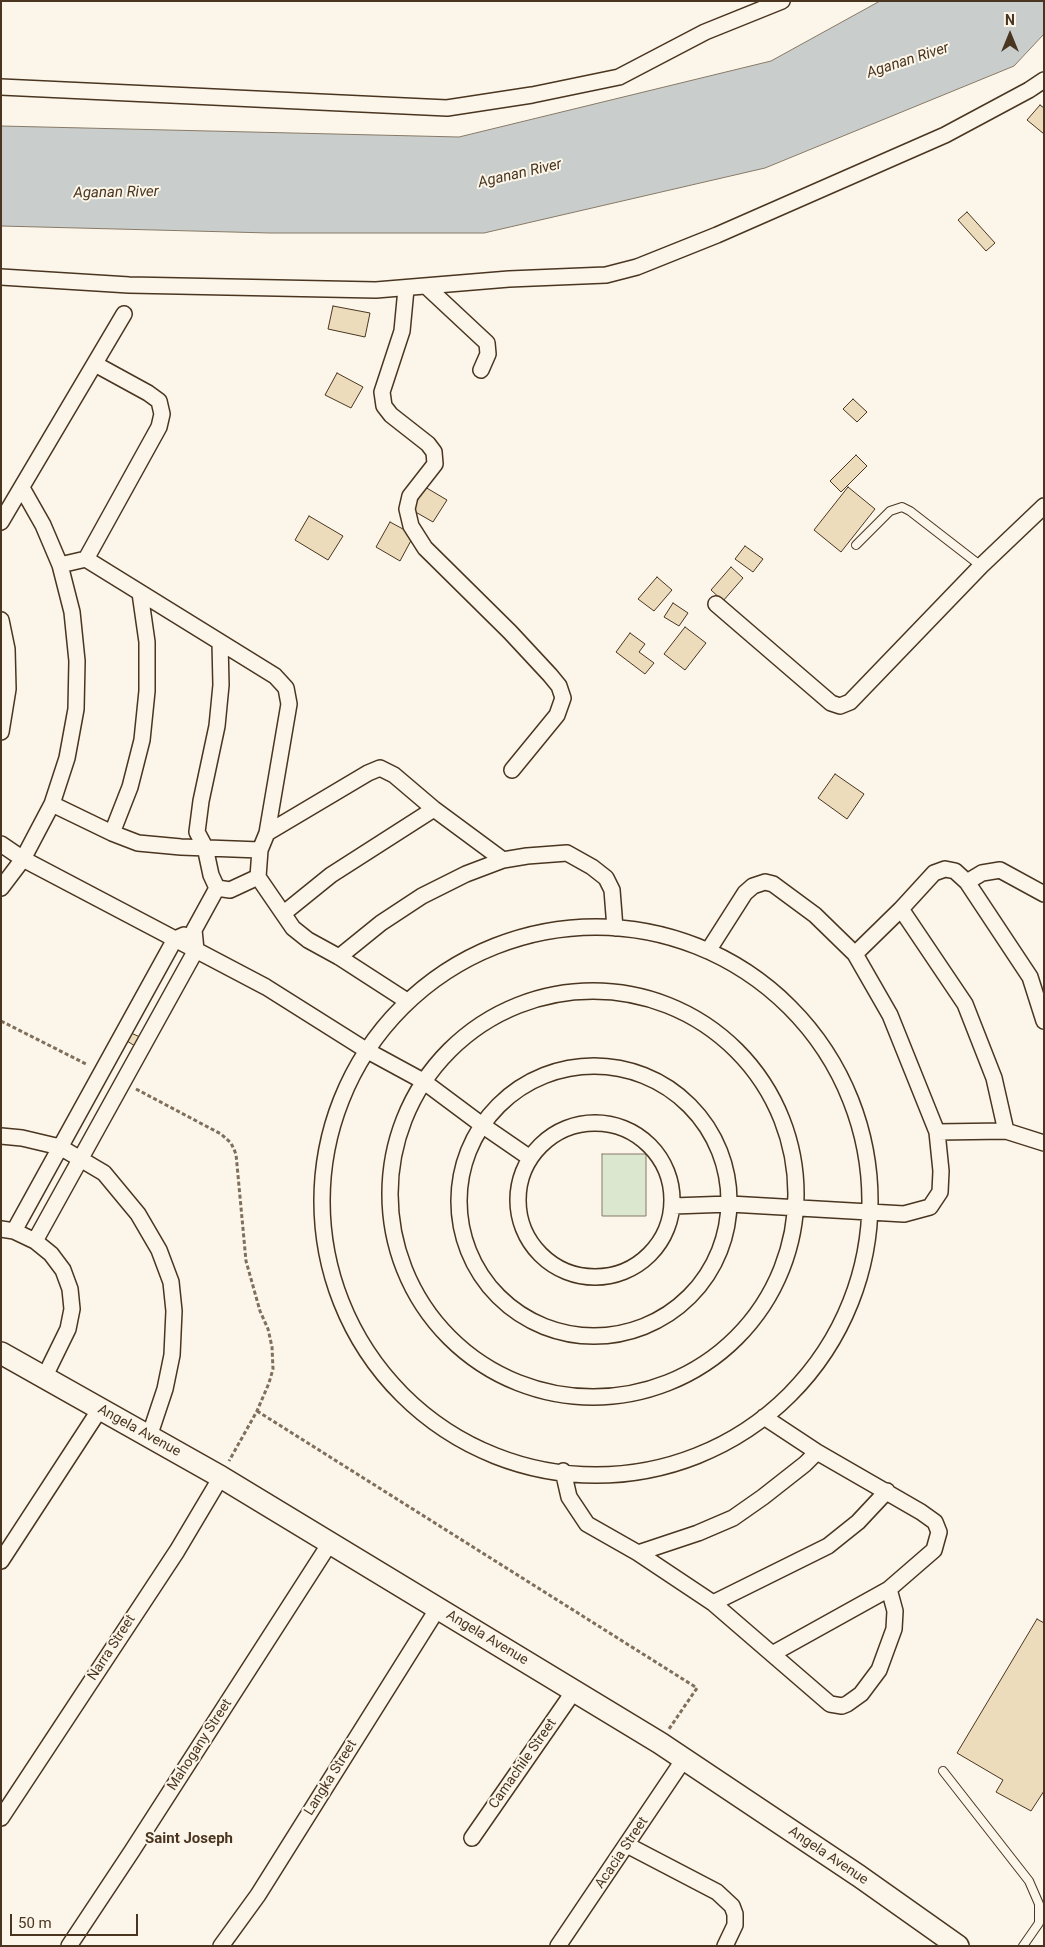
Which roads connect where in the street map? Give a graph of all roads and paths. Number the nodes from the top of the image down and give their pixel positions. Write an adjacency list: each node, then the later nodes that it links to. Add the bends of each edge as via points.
1 (782, 1): 3 (street, via 705,32 619,77 447,108)
2 (1044, 80): 5 (street, via 946,135 637,267 606,275)
3 (1, 87)
4 (1, 277): 6 (street, via 128,285)
5 (427, 287): 6 (street); 9 (street, via 487,343 488,354)
6 (406, 289): 22 (street, via 402,331 382,392 384,406 391,415 434,452 435,464 410,496 407,509 411,526 425,548 550,675 563,698 558,716)
7 (124, 314): 8 (street)
8 (96, 364): 10 (street); 14 (street, via 148,393 159,402 162,414 159,427)
9 (481, 370)
10 (22, 488): 12 (street); 15 (street)
11 (1044, 506): 16 (street)
12 (1, 522)
13 (856, 544): 16 (lane, via 890,511 902,507)
14 (86, 559): 15 (street); 17 (street)
15 (60, 565): 23 (street, via 72,612 77,661 76,709 67,758)
16 (981, 566): 18 (street, via 850,702 840,706 831,703)
17 (140, 593): 20 (street); 25 (street, via 147,642 142,740 130,788)
18 (716, 604)
19 (1, 620): 21 (street, via 7,649 8,689)
20 (220, 642): 26 (street, via 275,676 286,688 289,704); 28 (street, via 217,726 201,801 198,832)
21 (1, 732)
22 (512, 770)
23 (52, 804): 25 (street); 30 (street)
24 (434, 809): 26 (street, via 394,775 380,768 368,772); 31 (street); 38 (street, via 332,875)
25 (112, 833): 28 (street, via 138,843)
26 (267, 833): 29 (street)
27 (1, 844): 30 (street)
28 (205, 847): 29 (street); 35 (street, via 210,876)
29 (260, 850): 32 (street)
30 (23, 859): 34 (street); 41 (street)
31 (503, 860): 39 (street, via 568,853 592,867 606,878 612,890); 45 (street, via 422,896 381,923)
32 (258, 877): 35 (street, via 230,890); 38 (street)
33 (968, 882): 36 (street, via 982,873 1000,870); 37 (street, via 955,871 945,869 934,873); 48 (street, via 1030,977)
34 (1, 888)
35 (217, 888): 40 (street)
36 (1044, 894)
37 (901, 910): 44 (street); 54 (street, via 965,1004 994,1078)
38 (284, 913): 45 (street, via 292,928)
39 (615, 928): 43 (street, via 658,934); 46 (street, via 570,929 525,936 482,952 443,974)
40 (194, 930): 41 (street); 42 (street)
41 (175, 939): 42 (street); 50 (street)
42 (196, 950): 49 (street, via 266,987); 52 (street)
43 (708, 951): 44 (street, via 744,893 765,882 815,914); 64 (street, via 763,984 791,1008 835,1067 863,1135)
44 (855, 954): 55 (street, via 890,1015)
45 (339, 957): 46 (street)
46 (407, 1001): 49 (street)
47 (1, 1021): 50 (path)
48 (1044, 1021)
49 (366, 1050): 51 (street); 74 (street, via 348,1081 335,1114 321,1183 326,1253 348,1320 387,1379 440,1426 504,1458)
50 (102, 1072): 58 (street)
51 (424, 1081): 53 (street); 63 (street, via 447,1051 476,1027 509,1008 545,996 582,991 620,992 657,1000 692,1016 723,1036 750,1063 772,1094 787,1128 796,1165); 63 (street, via 408,1107 391,1164 391,1224 398,1253 409,1281 442,1331 464,1351 516,1382 567,1395 604,1397 663,1385 691,1372 739,1337 758,1314 786,1261)
52 (124, 1083): 60 (street); 70 (path, via 221,1134 236,1154 246,1261 272,1347 270,1383)
53 (482, 1125): 59 (street); 61 (street, via 509,1096 538,1078 571,1068 605,1066 639,1073 669,1088 695,1110 715,1138 727,1170); 61 (street, via 463,1166 459,1191 464,1241 474,1264 494,1292 527,1318 550,1329 575,1335 601,1336 634,1330 672,1312 692,1296 712,1268 728,1229)
54 (1006, 1131): 55 (street); 57 (street)
55 (937, 1132): 64 (street, via 940,1192 930,1207 904,1214)
56 (1, 1136): 58 (street)
57 (1044, 1143)
58 (60, 1147): 60 (street); 65 (street)
59 (530, 1158): 62 (street, via 548,1139 566,1129 584,1124 624,1128 655,1151 666,1168 672,1187); 62 (street, via 519,1188 522,1225 530,1242 543,1257 576,1275 614,1275 648,1257 669,1225)
60 (82, 1159): 66 (street); 72 (street, via 104,1173 138,1214 159,1250 171,1282 174,1311 172,1355)
61 (730, 1204): 62 (street); 63 (street)
62 (672, 1206)
63 (798, 1208): 64 (street)
64 (873, 1212): 71 (street, via 857,1285 842,1322 822,1356)
65 (8, 1230): 66 (street)
66 (35, 1241): 68 (street, via 63,1270 70,1289 72,1309 68,1329)
67 (1, 1354): 68 (main road, Angela Avenue)
68 (44, 1378): 69 (main road, Angela Avenue)
69 (100, 1409): 72 (main road, Angela Avenue); 79 (street)
70 (257, 1411): 75 (path); 85 (path, via 697,1688)
71 (764, 1418): 73 (street); 74 (street, via 709,1450 676,1462 608,1474)
72 (149, 1437): 75 (main road, Angela Avenue)
73 (816, 1452): 76 (street); 78 (street, via 805,1464 733,1518)
74 (563, 1471): 78 (street, via 569,1497 588,1524)
75 (220, 1477): 77 (main road, Angela Avenue); 88 (street, Narra Street, via 177,1551)
76 (886, 1491): 80 (street, via 932,1519 939,1532 934,1550); 81 (street, via 858,1522 828,1546)
77 (330, 1543): 82 (main road, Angela Avenue); 91 (street, Mahogany Street)
78 (638, 1553): 81 (street)
79 (1, 1561)
80 (889, 1589): 83 (street); 83 (street, via 896,1611 894,1629 879,1670 861,1694 847,1704 830,1704)
81 (712, 1603): 83 (street)
82 (438, 1608): 84 (main road, Angela Avenue); 92 (street, Langka Street, via 258,1894)
83 (772, 1654)
84 (574, 1691): 85 (main road, Angela Avenue); 89 (street, Camachile Street)
85 (660, 1743): 86 (main road, Angela Avenue)
86 (684, 1759): 90 (street, Acacia Street); 95 (main road, Angela Avenue)
87 (943, 1770): 96 (lane, via 1029,1881 1039,1904 1039,1923)
88 (1, 1818)
89 (472, 1838)
90 (628, 1845): 93 (street, Acacia Street); 94 (street, via 717,1892 732,1906 735,1925)
91 (68, 1946)
92 (221, 1946)
93 (558, 1946)
94 (725, 1946)
95 (958, 1946)
96 (1023, 1946)

